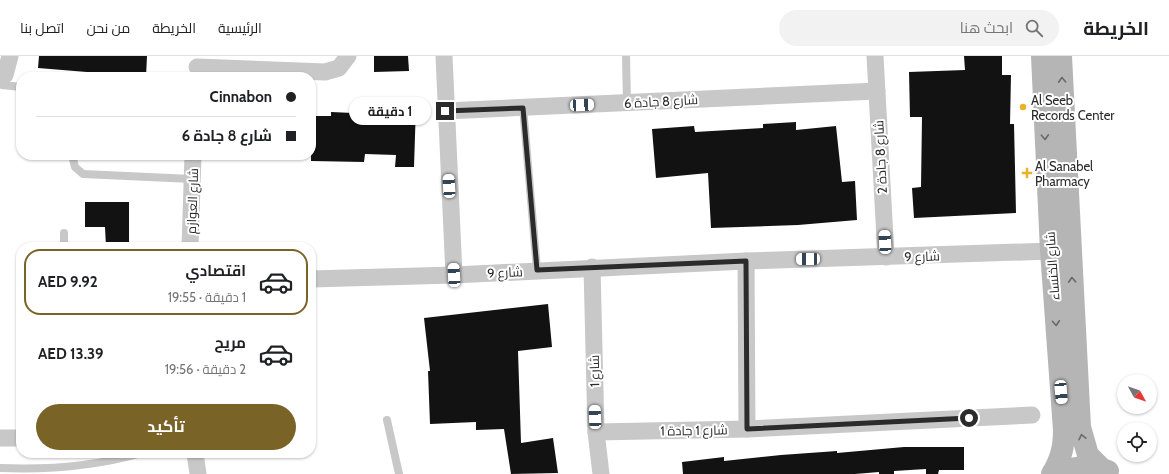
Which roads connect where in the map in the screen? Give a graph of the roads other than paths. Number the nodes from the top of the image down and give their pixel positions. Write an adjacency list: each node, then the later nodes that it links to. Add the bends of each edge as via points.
1 (10, 56): 9 (street)
2 (348, 56): 8 (street, via 339,68 325,72)
3 (444, 56): 14 (street)
4 (626, 56): 12 (lane)
5 (875, 56): 11 (street, شارع 8 جادة 2)
6 (1042, 56): 21 (street, شارع الخنساء, one-way to 21)
7 (1061, 56): 37 (street, شارع الخنساء, one-way to 7, via 1088,455 1080,427)
8 (197, 67)
9 (2, 82): 10 (lane)
10 (16, 86)
11 (877, 91): 12 (street, شارع 8 جادة 6); 22 (street, شارع 8 جادة 2)
12 (627, 103): 13 (street, شارع 8 جادة 6)
13 (523, 108): 14 (street, شارع 8 جادة 6); 25 (lane)
14 (445, 111): 26 (street)
15 (73, 160): 17 (lane, via 75,167 84,174)
16 (193, 160): 17 (street, شارع العوازم)
17 (192, 179): 20 (street, شارع العوازم)
18 (64, 233): 19 (lane)
19 (64, 242)
20 (190, 242)
21 (1051, 251): 22 (street, شارع 9); 41 (street, شارع الخنساء, one-way to 41, via 1064,430 1061,458)
22 (886, 257): 23 (street, شارع 9)
23 (746, 261): 24 (street, شارع 9); 30 (street)
24 (592, 267): 25 (street, شارع 9); 31 (street, شارع 1)
25 (537, 270): 26 (street, شارع 9)
26 (454, 275): 27 (street, شارع 9)
27 (316, 279)
28 (1032, 415): 30 (street, شارع 1 جادة 1)
29 (387, 420): 39 (lane)
30 (747, 429): 31 (street, شارع 1 جادة 1)
31 (596, 432): 40 (street, شارع 1)
32 (0, 438): 33 (street)
33 (16, 438)
34 (119, 458): 36 (lane, via 56,468)
35 (196, 458): 38 (street)
36 (0, 468)
37 (1109, 472): 41 (street, via 1085,466 1067,468)
38 (198, 474)
39 (399, 474)
40 (601, 474)
41 (1052, 474)

